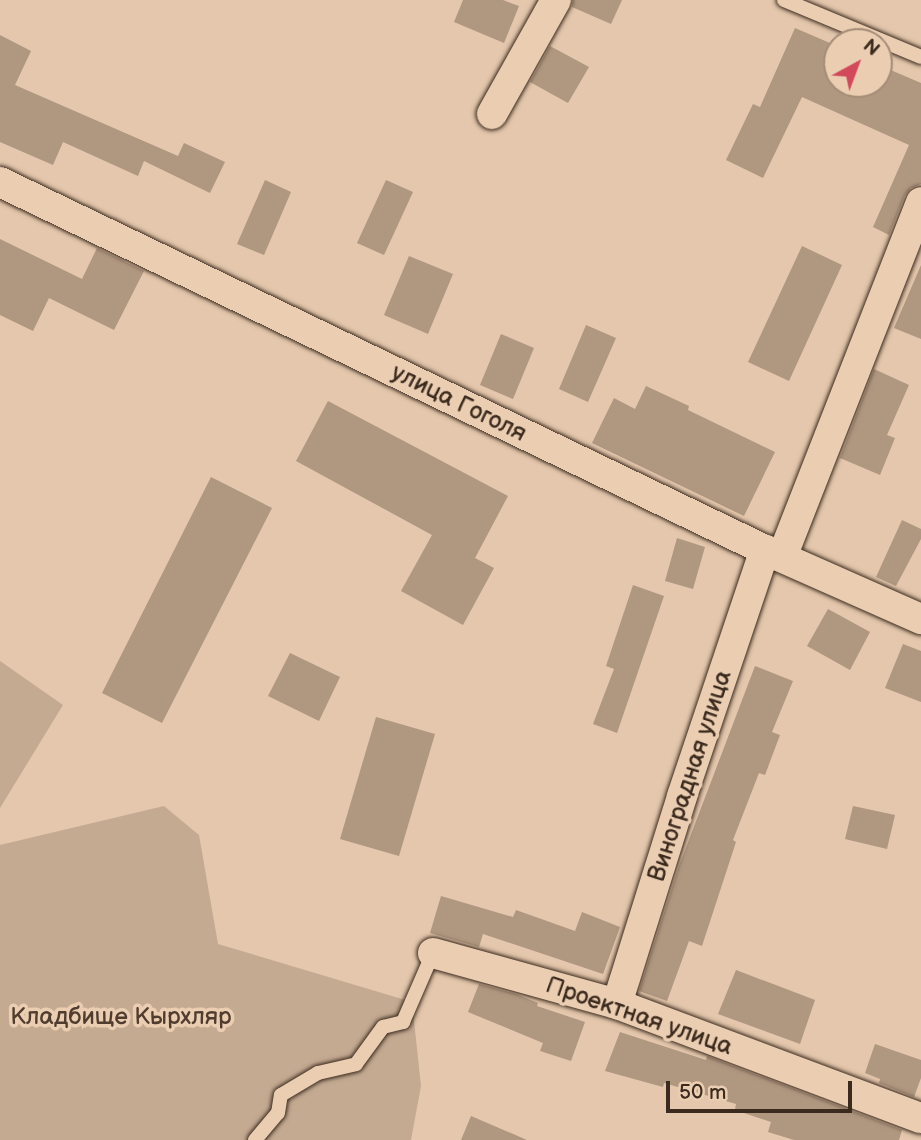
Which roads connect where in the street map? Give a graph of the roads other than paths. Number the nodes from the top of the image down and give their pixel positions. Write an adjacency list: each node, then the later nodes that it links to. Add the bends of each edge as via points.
1 (556, 0): 4 (street)
2 (784, 0): 3 (lane)
3 (921, 57)
4 (492, 114)
5 (0, 181): 7 (street, улица Гоголя)
6 (921, 202): 7 (street, Виноградная улица)
7 (773, 554): 8 (street, улица Гоголя); 10 (street, Виноградная улица, via 682,796)
8 (921, 619)
9 (433, 953): 10 (street, Проектная улица); 12 (lane, via 403,1022 383,1027 356,1064 318,1073 281,1096 278,1113)
10 (617, 1004): 11 (street, Проектная улица)
11 (921, 1118)
12 (255, 1140)

